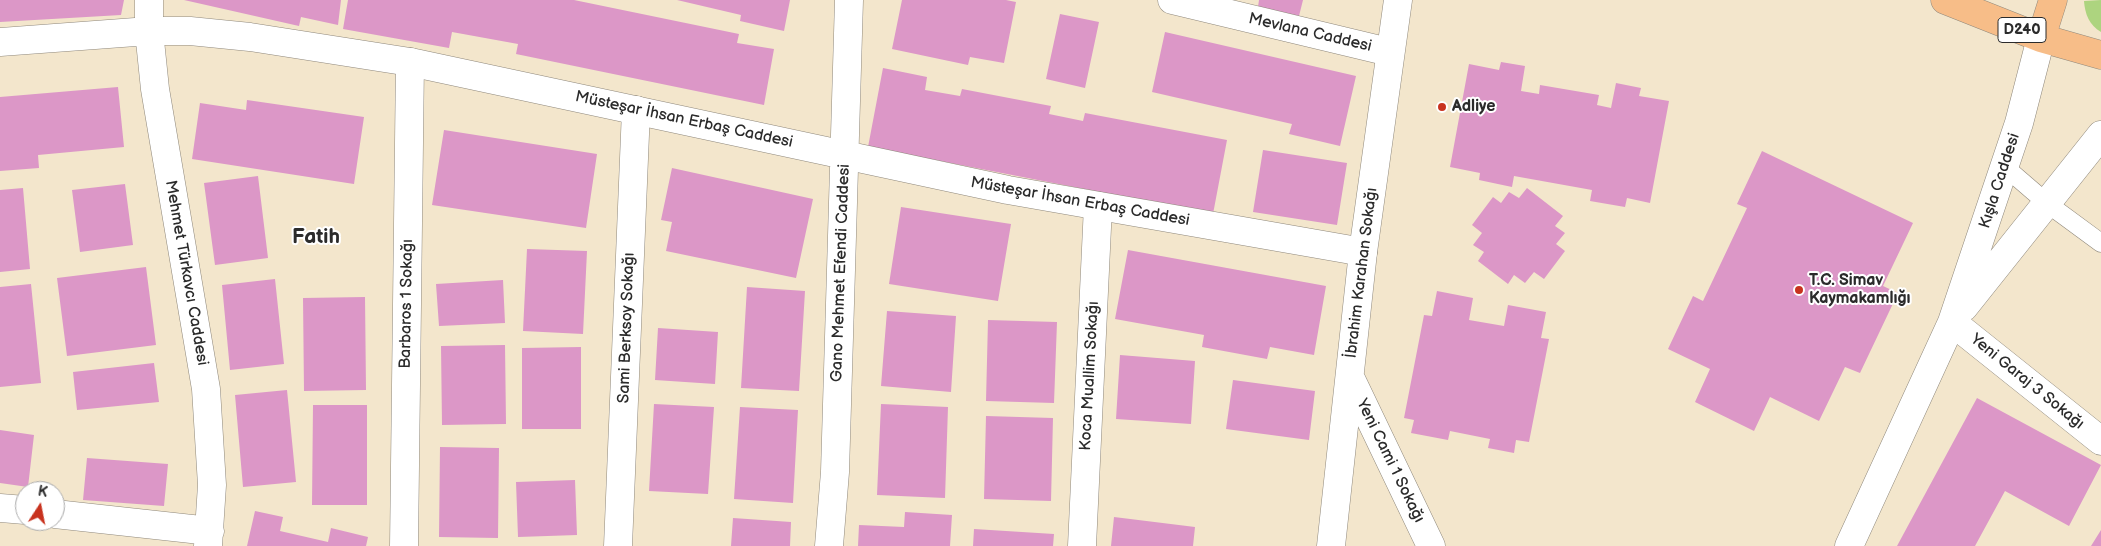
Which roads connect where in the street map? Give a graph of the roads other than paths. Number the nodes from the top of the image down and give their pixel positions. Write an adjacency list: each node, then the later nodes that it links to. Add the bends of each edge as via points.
1 (150, 0): 7 (street, Mehmet Türkavcı Caddesi)
2 (849, 0): 15 (street, Gano Mehmet Efendi Caddesi)
3 (1172, 0): 10 (street, Mevlana Caddesi)
4 (1398, 0): 10 (street, İbrahim Karahan Sokağı)
5 (1945, 0): 8 (main road, D240)
6 (2053, 0): 8 (main road)
7 (149, 31): 9 (street, Müsteşar İhsan Erbaş Caddesi); 12 (street, Müsteşar İhsan Erbaş Caddesi, via 250,37); 27 (street, Mehmet Türkavcı Caddesi, via 155,89 206,389 212,485)
8 (2041, 38): 11 (main road, D240); 16 (street, Kışla Caddesi)
9 (0, 42)
10 (1389, 52): 20 (street, İbrahim Karahan Sokağı)
11 (2101, 54)
12 (410, 62): 13 (street, Müsteşar İhsan Erbaş Caddesi); 28 (street, Barbaros 1 Sokağı)
13 (636, 110): 15 (street, Müsteşar İhsan Erbaş Caddesi); 29 (street, Sami Berksoy Sokağı)
14 (2101, 135): 17 (street, Kışla Caddesi)
15 (844, 155): 18 (street, Müsteşar İhsan Erbaş Caddesi); 30 (street, Gano Mehmet Efendi Caddesi, via 835,472)
16 (2005, 167): 17 (lane); 21 (street, Kışla Caddesi)
17 (2048, 204): 19 (lane); 21 (street, Kışla Caddesi)
18 (1098, 206): 20 (street, Müsteşar İhsan Erbaş Caddesi); 31 (street, Koca Muallim Sokağı)
19 (2101, 242)
20 (1364, 252): 22 (street, İbrahim Karahan Sokağı)
21 (1952, 322): 23 (street, Yeni Garaj 3 Sokağı); 34 (street, Kışla Caddesi)
22 (1350, 376): 32 (street, İbrahim Karahan Sokağı); 33 (street, Yeni Cami 1 Sokağı)
23 (2101, 442)
24 (0, 508): 25 (street)
25 (15, 509)
26 (65, 516): 27 (street)
27 (209, 539)
28 (404, 546)
29 (618, 546)
30 (829, 546)
31 (1082, 546)
32 (1331, 546)
33 (1431, 546)
34 (1849, 546)

